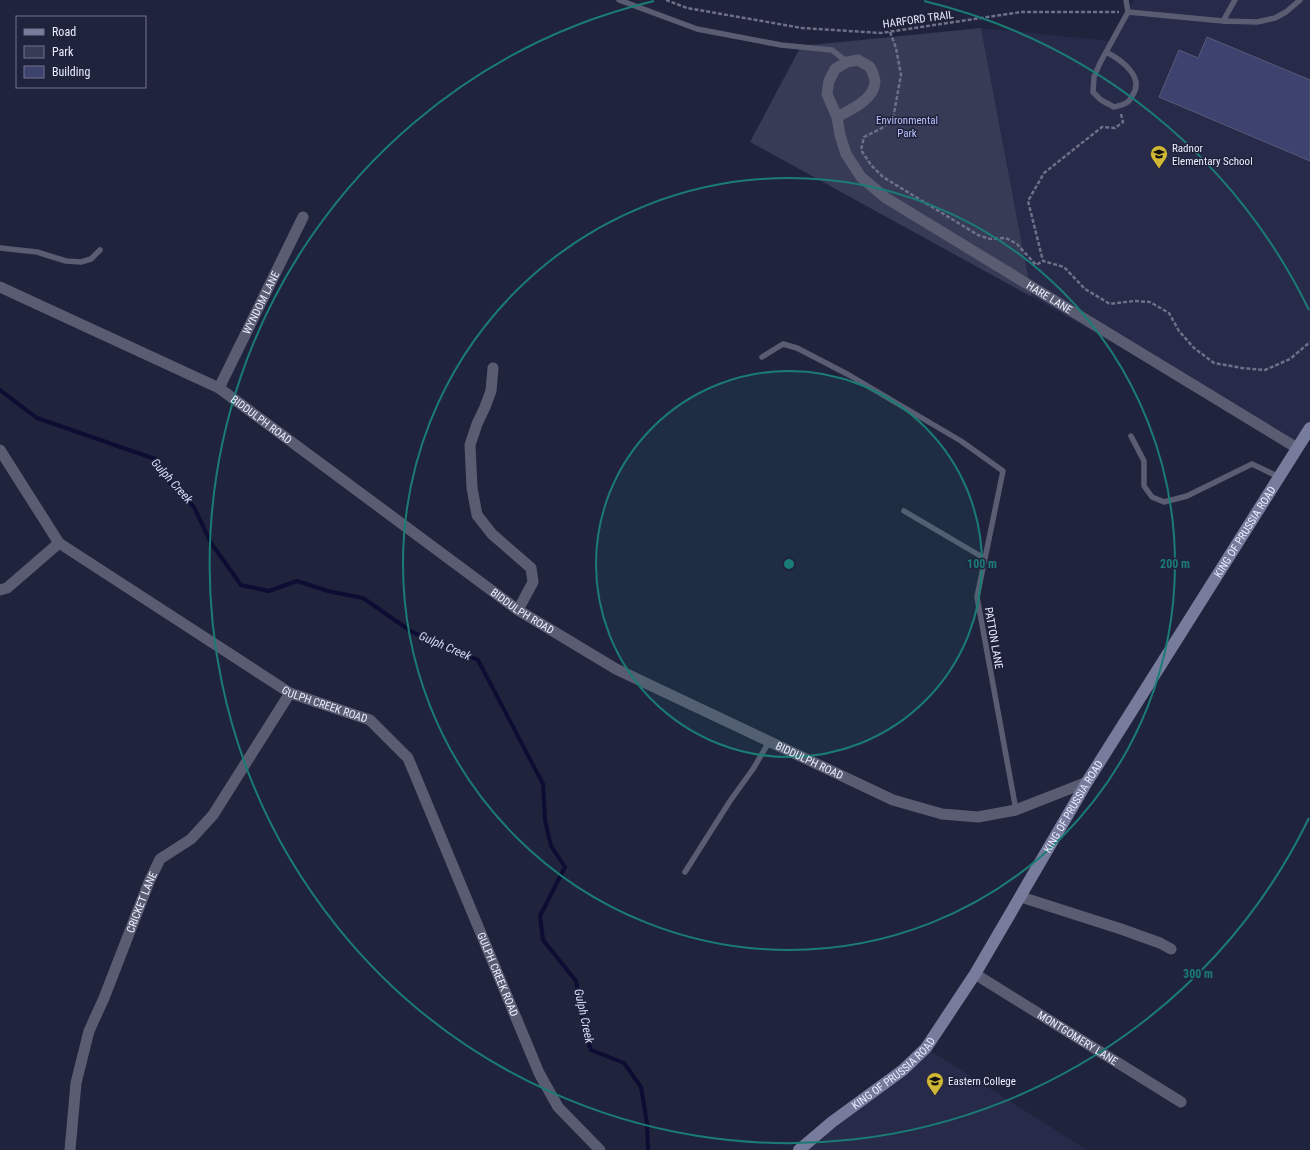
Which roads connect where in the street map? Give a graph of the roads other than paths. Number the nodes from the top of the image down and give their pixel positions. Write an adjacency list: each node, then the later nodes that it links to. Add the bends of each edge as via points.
1 (619, 0): 8 (lane, via 697,29 781,46 832,50)
2 (1126, 0): 5 (lane)
3 (1235, 0): 6 (lane)
4 (1300, 0): 6 (lane, via 1274,18 1257,22)
5 (1128, 12): 6 (lane); 7 (lane)
6 (1222, 21)
7 (1106, 52): 7 (lane, via 1094,77 1093,92 1114,107 1127,103 1136,86 1130,69)
8 (847, 62): 9 (street, HARE LANE, via 835,69 829,81 827,94); 9 (street, via 858,60 870,67 875,82 870,94 861,104)
9 (837, 117): 19 (street, HARE LANE, via 846,154 861,177 886,198)
10 (303, 217): 16 (street, WYNDOM LANE)
11 (0, 248): 12 (lane, via 37,252 66,261 81,262 91,259)
12 (100, 250)
13 (0, 287): 16 (street, BIDDULPH ROAD)
14 (762, 357): 24 (lane, PATTON LANE, via 783,344 797,348 961,441 1003,470)
15 (494, 368): 26 (street, via 491,391 470,445 472,488 477,515 492,534 531,568 533,582)
16 (219, 388): 26 (street, BIDDULPH ROAD)
17 (1310, 428): 19 (street, KING OF PRUSSIA ROAD)
18 (1131, 436): 21 (lane, via 1144,461 1144,486 1152,497 1164,502 1187,496 1252,464)
19 (1297, 448): 21 (street, KING OF PRUSSIA ROAD)
20 (0, 450): 23 (street, GULPH CREEK ROAD)
21 (1279, 477): 29 (street, KING OF PRUSSIA ROAD)
22 (904, 511): 24 (lane)
23 (59, 543): 25 (street, via 7,588); 27 (street, GULPH CREEK ROAD)
24 (984, 558): 30 (lane, PATTON LANE, via 977,597)
25 (0, 590)
26 (518, 610): 28 (street, BIDDULPH ROAD, via 616,669)
27 (290, 693): 36 (street, CRICKET LANE, via 213,814 191,838 160,859 89,1031 76,1082); 37 (street, GULPH CREEK ROAD, via 370,720 408,758 539,1073 558,1107)
28 (769, 742): 30 (street, BIDDULPH ROAD, via 894,800 942,814 978,817); 31 (lane)
29 (1087, 782): 30 (street, BIDDULPH ROAD); 32 (street, KING OF PRUSSIA ROAD)
30 (1016, 810)
31 (685, 872)
32 (1021, 897): 33 (street, via 1160,943); 34 (street, KING OF PRUSSIA ROAD)
33 (1171, 949)
34 (975, 974): 35 (street, MONTGOMERY LANE); 38 (street, KING OF PRUSSIA ROAD, via 926,1048 903,1070 832,1122)
35 (1181, 1102)
36 (70, 1150)
37 (600, 1150)
38 (799, 1150)

